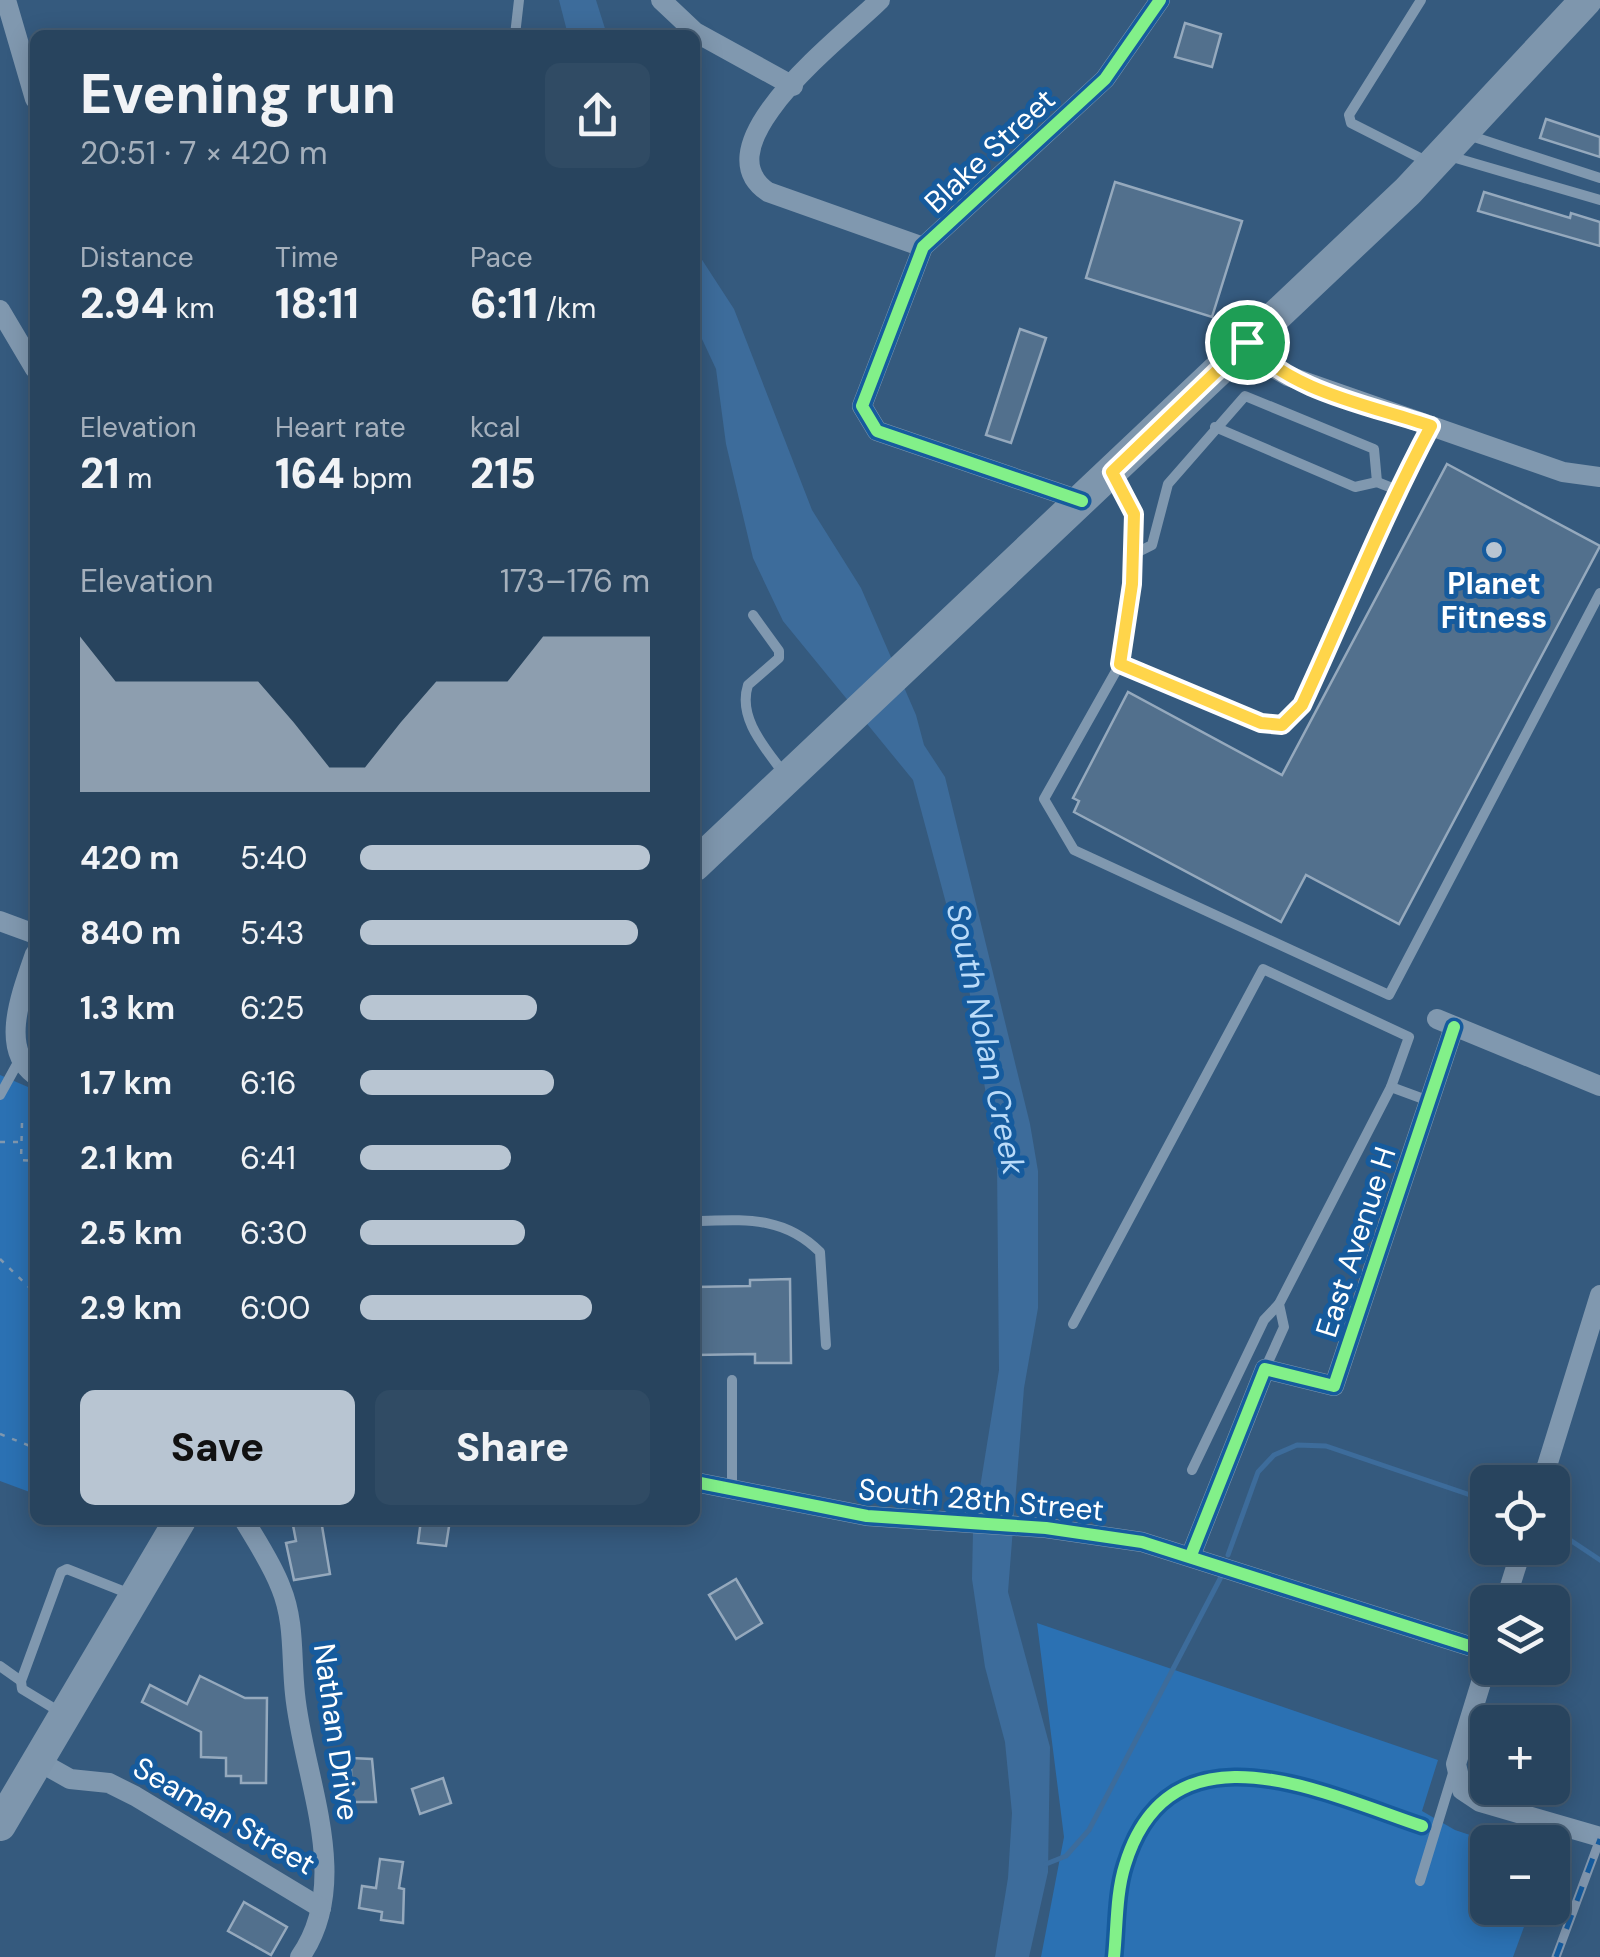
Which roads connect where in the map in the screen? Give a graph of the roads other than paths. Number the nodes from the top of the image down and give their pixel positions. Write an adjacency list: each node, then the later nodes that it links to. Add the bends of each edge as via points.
1 (6, 0): 11 (street)
2 (519, 0): 8 (lane)
3 (662, 0): 9 (street)
4 (880, 0): 12 (street)
5 (1160, 0): 16 (street, Blake Street, via 1105,79)
6 (1422, 0): 13 (lane, via 1349,114 1351,122)
7 (1576, 4): 13 (main road)
8 (516, 30)
9 (694, 30)
10 (700, 34): 12 (street)
11 (30, 82)
12 (792, 86): 16 (street, via 766,109 752,138 748,170 754,183)
13 (1447, 151): 14 (lane); 15 (lane); 18 (main road)
14 (1600, 178)
15 (1600, 200)
16 (924, 247): 26 (street, Blake Street, via 862,406 877,431)
17 (0, 310): 19 (street)
18 (1247, 342): 20 (street, via 1288,376); 22 (main road)
19 (30, 361)
20 (1431, 426): 23 (street, via 1563,472); 25 (lane)
21 (1215, 427): 24 (lane, via 1355,488); 24 (lane, via 1236,403 1253,396 1374,450); 27 (lane, via 1168,484 1152,545)
22 (1112, 472): 26 (main road); 27 (lane, via 1134,514)
23 (1600, 477)
24 (1377, 482): 25 (lane)
25 (1397, 490): 30 (lane, via 1302,705 1282,725 1261,723)
26 (1082, 501): 31 (main road)
27 (1134, 554): 30 (lane)
28 (1600, 593): 30 (lane, via 1389,995 1074,850 1044,799)
29 (753, 614): 31 (lane, via 779,658 748,685 749,717)
30 (1120, 664)
31 (786, 776): 32 (main road)
32 (700, 860)
33 (0, 921): 34 (street)
34 (30, 932)
35 (30, 968): 36 (street, via 6,1036 7,1054)
36 (26, 1070): 39 (lane)
37 (1600, 1086): 40 (street, East Avenue H, via 1445,1023)
38 (1391, 1087): 40 (lane); 43 (lane); 44 (lane, via 1408,1037 1263,969)
39 (0, 1095)
40 (1429, 1101): 46 (street, East Avenue H, via 1334,1386)
41 (700, 1221): 45 (lane, via 752,1220 800,1231 820,1252)
42 (1600, 1295): 48 (street)
43 (1279, 1304): 46 (lane, via 1284,1327); 49 (lane, via 1264,1320)
44 (1073, 1324)
45 (826, 1345)
46 (1265, 1369): 54 (street)
47 (732, 1380): 51 (lane)
48 (1547, 1465)
49 (1192, 1470)
50 (700, 1483): 51 (street, South 28th Street)
51 (732, 1490): 54 (street, South 28th Street, via 867,1516 1046,1528)
52 (177, 1525): 55 (main road)
53 (247, 1525): 66 (street, Nathan Drive, via 282,1589 291,1625 295,1697 323,1856)
54 (1191, 1555): 56 (street, South 28th Street)
55 (135, 1596): 58 (lane, via 61,1572); 60 (main road)
56 (1470, 1650)
57 (0, 1666): 58 (lane)
58 (20, 1681): 60 (lane, via 22,1690)
59 (1480, 1685): 62 (street)
60 (65, 1716): 61 (main road)
61 (38, 1762): 63 (main road); 66 (street, Seaman Street, via 70,1779 109,1783 135,1796)
62 (1457, 1773): 64 (street, via 1467,1795 1480,1802); 65 (lane)
63 (5, 1804)
64 (1600, 1837)
65 (1420, 1881)
66 (321, 1908): 67 (street, Nathan Drive)
67 (300, 1957)

